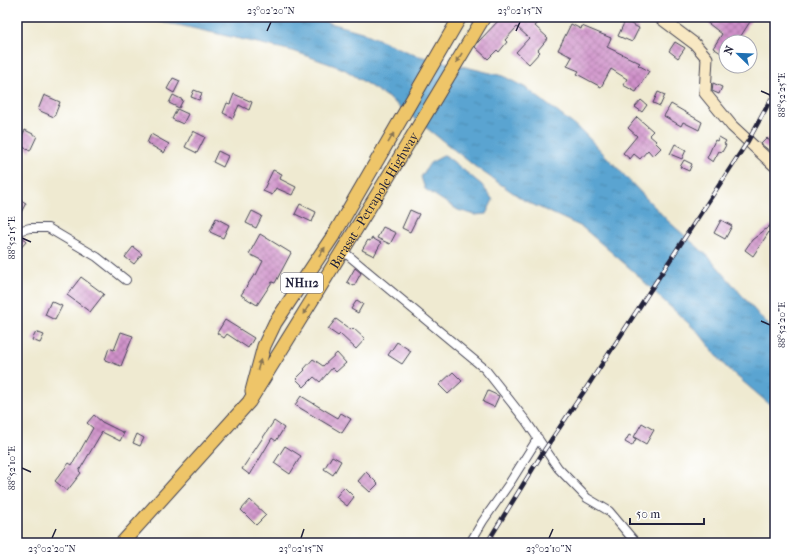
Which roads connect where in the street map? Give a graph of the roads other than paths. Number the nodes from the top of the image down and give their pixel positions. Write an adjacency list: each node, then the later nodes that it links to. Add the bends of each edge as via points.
1 (460, 17): 8 (highway, Barasat - Petrapole Highway / NH112, one-way to 1, via 264,346 275,323 335,233)
2 (659, 17): 4 (main road, via 695,44 707,58 705,93 732,126)
3 (481, 21): 6 (highway, Barasat - Petrapole Highway / NH112, one-way to 6)
4 (775, 166)
5 (17, 230): 7 (street, via 48,228 97,257)
6 (343, 251): 8 (highway, Barasat - Petrapole Highway / NH112, one-way to 8); 9 (street, via 485,369)
7 (126, 280)
8 (249, 402): 10 (highway, Barasat - Petrapole Highway / NH112)
9 (538, 438): 11 (street); 12 (street, via 558,468 587,498 609,511)
10 (122, 543)
11 (470, 543)
12 (636, 543)

